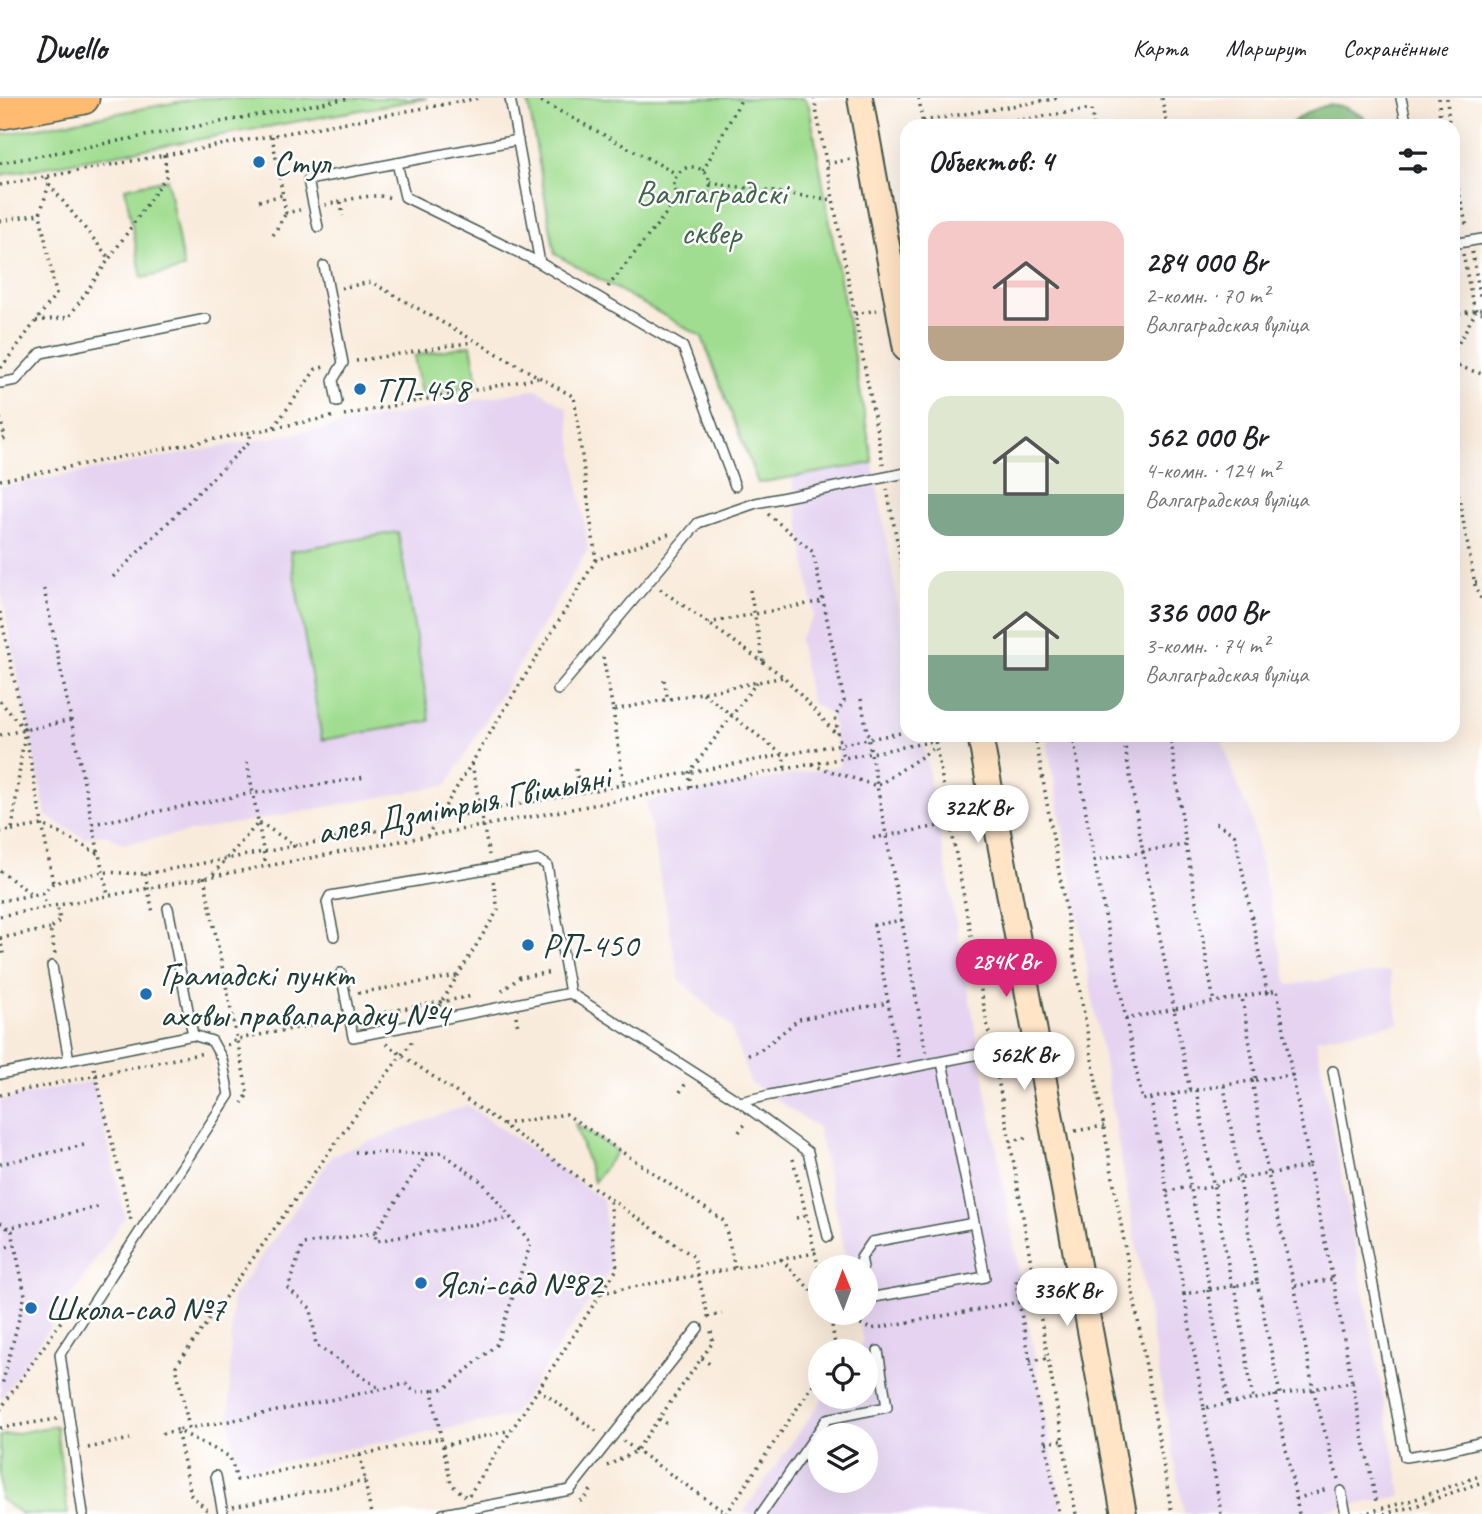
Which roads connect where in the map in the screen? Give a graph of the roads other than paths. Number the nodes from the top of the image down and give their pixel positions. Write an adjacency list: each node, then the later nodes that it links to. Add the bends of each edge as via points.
1 (83, 98): 5 (highway)
2 (510, 98): 7 (lane)
3 (860, 98): 14 (main road)
4 (1401, 98): 6 (lane)
5 (0, 113)
6 (1405, 119)
7 (518, 140): 8 (lane); 12 (lane)
8 (397, 163): 9 (lane, via 308,180); 12 (lane, via 405,197)
9 (318, 227)
10 (1482, 239): 11 (lane)
11 (1460, 243)
12 (541, 263): 19 (lane, via 683,347)
13 (324, 266): 17 (lane, via 343,363 333,380)
14 (900, 316)
15 (206, 319): 16 (lane, via 41,354 16,380)
16 (0, 383)
17 (337, 402)
18 (900, 474): 20 (lane, via 756,503 698,523)
19 (735, 485)
20 (558, 690)
21 (982, 742): 28 (main road)
22 (168, 908): 27 (lane)
23 (334, 936): 26 (lane, via 327,902 330,896 538,860 547,865)
24 (52, 966): 29 (lane)
25 (341, 973): 26 (lane, via 353,1037)
26 (570, 993): 33 (lane)
27 (193, 1035): 29 (lane); 46 (lane, via 212,1041 222,1059 229,1095 60,1354)
28 (1038, 1043): 30 (lane); 49 (main road)
29 (69, 1060): 32 (lane)
30 (942, 1062): 33 (lane); 34 (lane)
31 (1333, 1071): 42 (lane, via 1405,1457)
32 (0, 1074)
33 (740, 1102): 35 (lane, via 808,1152)
34 (974, 1223): 36 (lane, via 872,1242); 37 (lane, via 985,1277)
35 (828, 1237)
36 (863, 1255)
37 (878, 1296)
38 (698, 1328): 47 (lane, via 570,1489)
39 (878, 1357): 41 (lane, via 887,1407)
40 (877, 1409): 48 (lane, via 827,1419)
41 (878, 1409)
42 (1482, 1442)
43 (216, 1476): 45 (lane)
44 (1340, 1488): 50 (lane)
45 (223, 1511)
46 (83, 1514)
47 (443, 1514)
48 (761, 1514)
49 (1124, 1514)
50 (1346, 1514)

